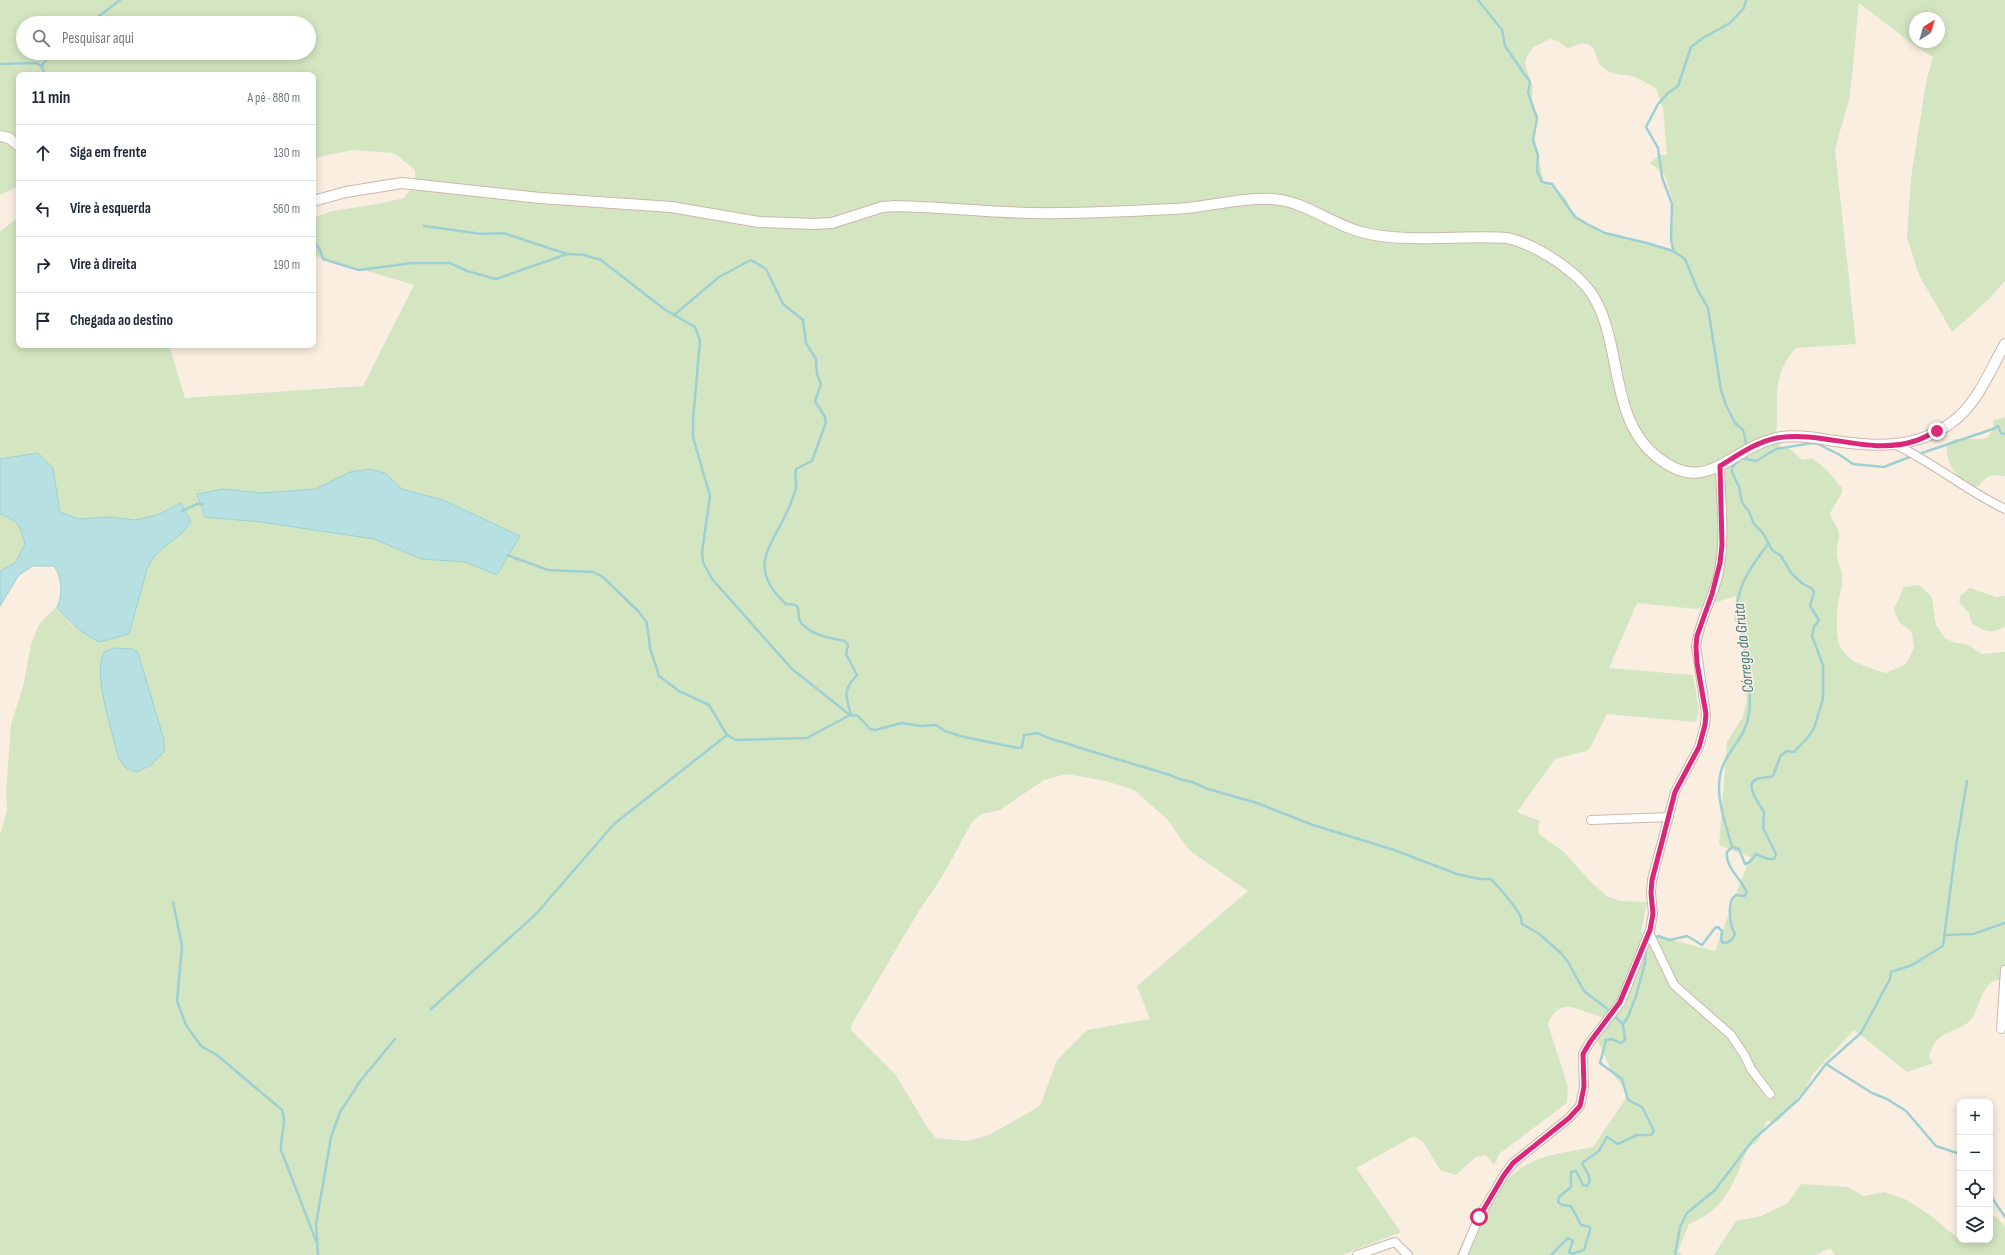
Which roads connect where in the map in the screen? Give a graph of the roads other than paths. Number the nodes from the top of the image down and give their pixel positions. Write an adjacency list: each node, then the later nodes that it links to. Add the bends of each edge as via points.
1 (0, 136): 2 (street, via 9,138)
2 (16, 144)
3 (316, 200): 6 (street, via 346,192 402,183 540,198 671,207 759,222 814,224 832,223 882,207 896,206 1056,213 1176,209 1273,199 1311,210 1346,227 1366,233 1391,236 1508,238 1540,250 1575,275 1588,288 1597,302 1607,330 1615,373 1630,419 1640,438 1656,456 1674,469 1691,474)
4 (2005, 344): 5 (street, via 1978,393 1951,423 1915,441)
5 (1896, 445): 6 (street, via 1852,444 1809,436 1782,438 1755,445); 7 (street)
6 (1720, 466): 8 (street, via 1720,563 1696,646 1706,714 1705,725 1699,747 1675,792)
7 (2005, 510)
8 (1669, 817): 9 (street); 10 (street, via 1652,880 1653,914)
9 (1591, 820)
10 (1649, 933): 13 (street, via 1674,985 1731,1035 1751,1069); 16 (street, via 1620,1002 1583,1054 1584,1087 1580,1106 1569,1118 1513,1163 1482,1210)
11 (2005, 970): 12 (street)
12 (2001, 1029)
13 (1770, 1094)
14 (1357, 1255): 15 (street, via 1395,1242)
15 (1408, 1255)
16 (1463, 1255)

